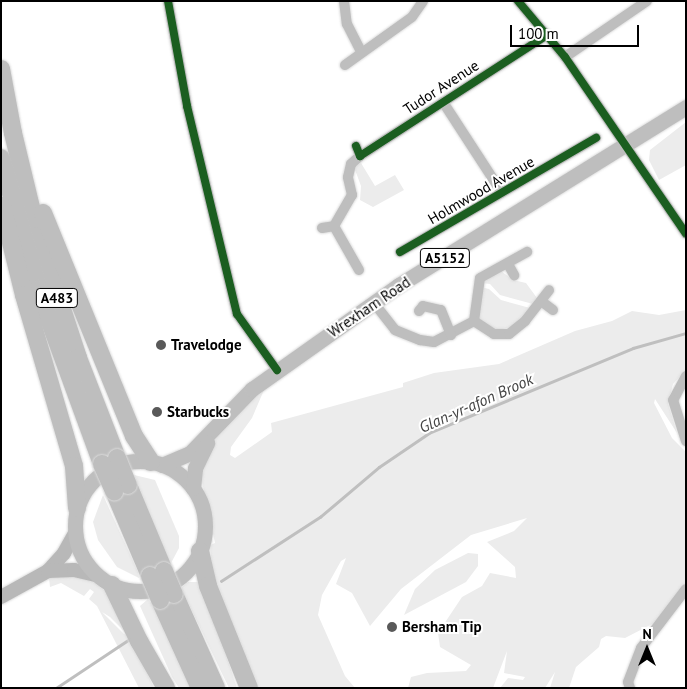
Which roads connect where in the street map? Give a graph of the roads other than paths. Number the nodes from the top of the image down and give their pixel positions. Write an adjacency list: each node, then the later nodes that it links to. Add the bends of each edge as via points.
1 (168, 1): 34 (street, via 187,106 237,314)
2 (344, 1): 7 (street, via 346,24)
3 (423, 1): 7 (street, via 412,17)
4 (647, 1): 8 (street)
5 (523, 3): 6 (street)
6 (547, 35): 8 (street); 11 (street, Tudor Avenue)
7 (360, 52): 9 (street)
8 (564, 57): 15 (street)
9 (345, 65)
10 (1, 69): 13 (highway, A483)
11 (443, 102): 17 (street); 19 (street, Tudor Avenue, via 358,151 348,177 352,195)
12 (686, 107): 15 (main road, Wrexham Road / A5152)
13 (13, 133): 38 (highway, A483, via 36,227); 39 (highway, via 107,374 134,436)
14 (596, 138): 17 (street, Holmwood Avenue, via 577,154)
15 (623, 147): 21 (street); 29 (main road, Wrexham Road / A5152)
16 (1, 158): 38 (highway, A483, via 38,289)
17 (502, 193): 22 (street, Holmwood Avenue)
18 (1, 203): 41 (highway, via 74,466)
19 (334, 226): 20 (street); 24 (street)
20 (322, 228)
21 (686, 234)
22 (400, 252)
23 (527, 252): 25 (street)
24 (359, 262)
25 (508, 264): 26 (street); 32 (street, via 480,278)
26 (514, 275)
27 (549, 290): 28 (street)
28 (541, 301): 30 (street); 32 (street, via 509,334 494,334)
29 (374, 303): 33 (street, via 395,330 434,342); 34 (main road, Wrexham Road / A5152)
30 (553, 310)
31 (420, 311): 33 (street, via 423,306 441,310)
32 (474, 321): 33 (street)
33 (451, 336)
34 (276, 370): 36 (main road, Wrexham Road / A5152)
35 (686, 376): 37 (street, via 673,400)
36 (216, 426): 39 (main road, Wrexham Road / A5152, via 183,458); 40 (main road, Wrexham Road / A5152, via 195,468)
37 (686, 441)
38 (109, 461): 49 (highway, A483, bridge)
39 (156, 463): 40 (main road, via 179,474); 41 (main road, via 135,461 105,471 83,493)
40 (193, 488): 43 (main road, via 202,508 205,529)
41 (77, 508): 42 (main road)
42 (75, 533): 44 (main road, via 64,553); 45 (main road, via 82,556)
43 (200, 551): 46 (main road, via 189,569 173,582 153,590 132,591); 53 (highway, via 208,586)
44 (48, 571): 45 (main road, via 66,569); 48 (main road)
45 (96, 575): 46 (main road)
46 (112, 585): 50 (highway, via 138,642)
47 (686, 589): 54 (street, via 641,648 628,682)
48 (1, 597)
49 (167, 597): 51 (highway, A483); 52 (highway, A483)
50 (166, 688)
51 (200, 688)
52 (216, 688)
53 (249, 688)
54 (630, 688)

